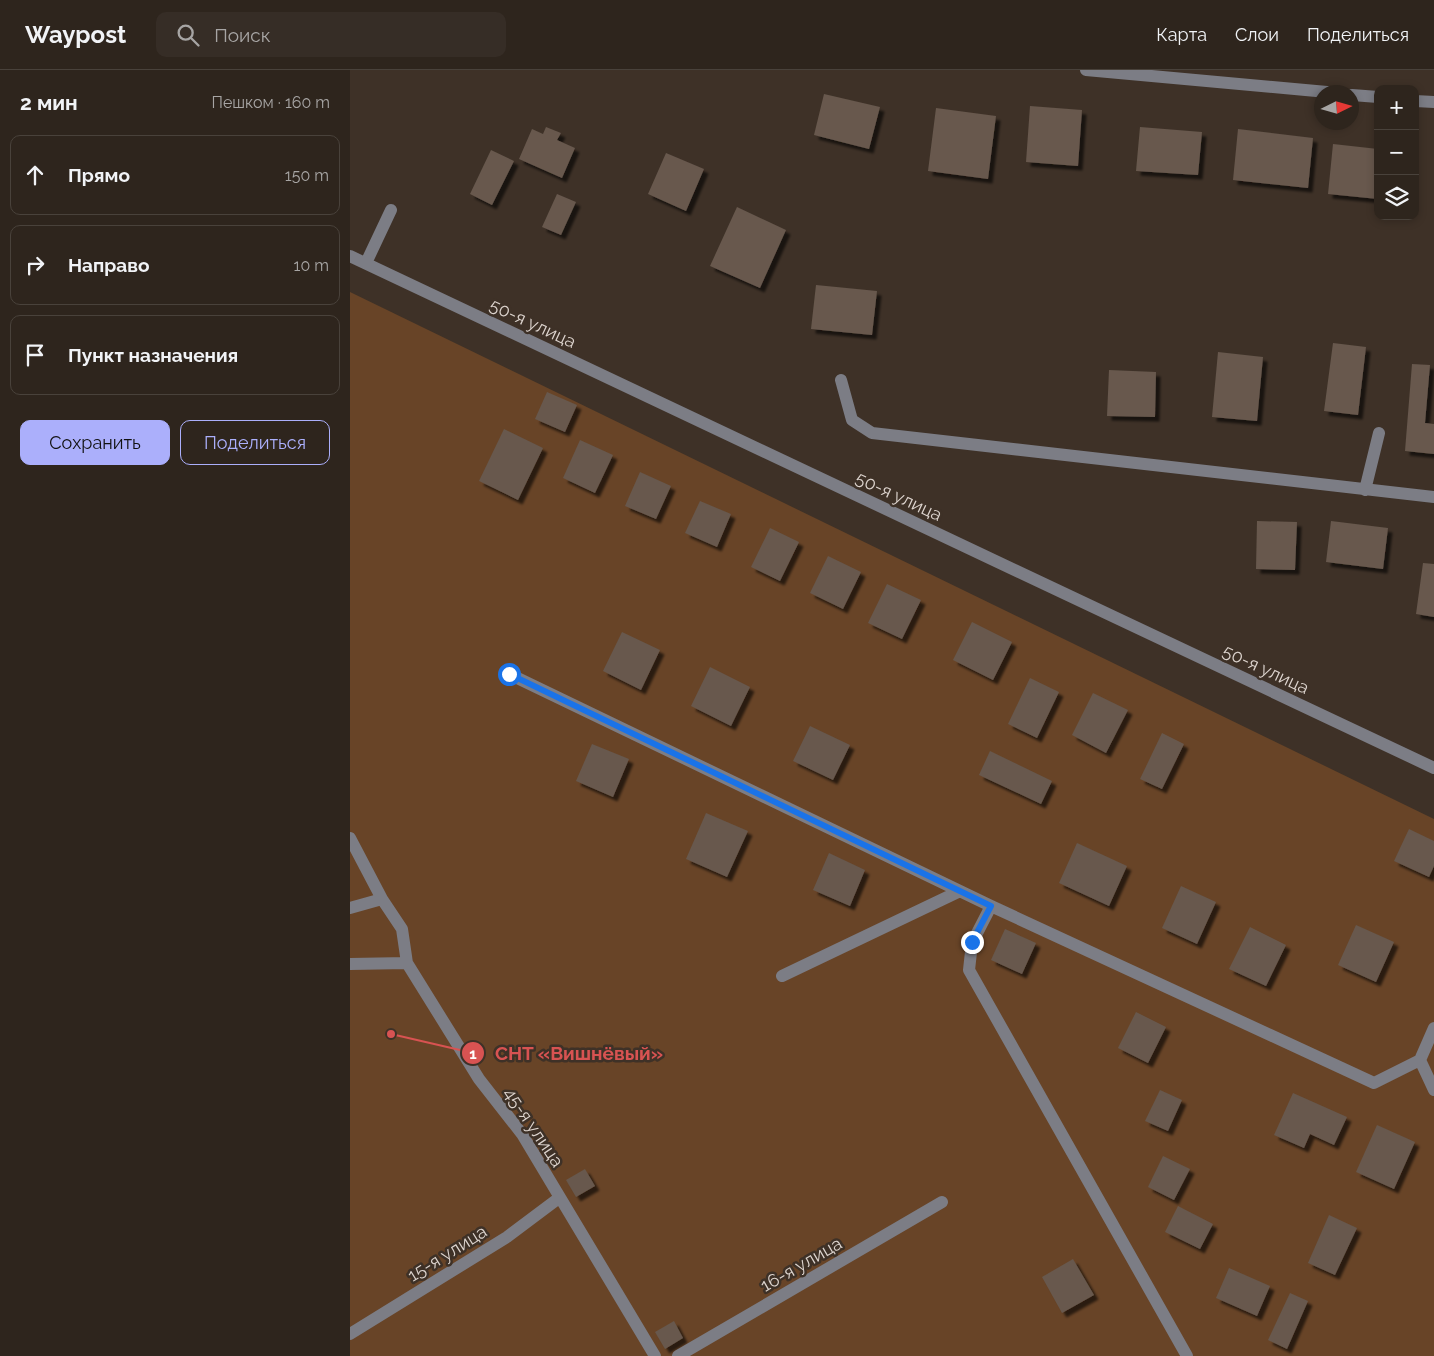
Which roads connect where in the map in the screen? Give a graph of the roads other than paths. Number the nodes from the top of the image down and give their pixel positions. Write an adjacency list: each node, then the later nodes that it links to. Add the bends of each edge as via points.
1 (1086, 70): 2 (street)
2 (1314, 91)
3 (1359, 96): 4 (street)
4 (1374, 97)
5 (1419, 101): 6 (street)
6 (1434, 102)
7 (391, 210): 9 (street)
8 (350, 256): 9 (street, 50-я улица)
9 (366, 263): 15 (street, 50-я улица)
10 (841, 380): 12 (street, via 852,420 872,433)
11 (1380, 433): 12 (street)
12 (1365, 490): 13 (street)
13 (1434, 497)
14 (509, 674): 17 (street)
15 (1434, 768)
16 (350, 838): 18 (street, 45-я улица)
17 (960, 891): 19 (street); 23 (street)
18 (382, 899): 20 (street); 21 (street, 45-я улица, via 402,930)
19 (991, 906): 25 (street, via 1374,1083); 32 (street, via 972,942 969,970)
20 (350, 908)
21 (407, 963): 22 (street); 27 (street, 45-я улица, via 479,1079 522,1134)
22 (350, 964)
23 (782, 976)
24 (1434, 1028): 25 (street)
25 (1420, 1060): 26 (street)
26 (1434, 1090)
27 (559, 1198): 29 (street, 15-я улица, via 507,1237); 30 (street, 45-я улица)
28 (942, 1202): 31 (street, 16-я улица)
29 (350, 1334)
30 (655, 1356)
31 (678, 1356)
32 (1186, 1356)

